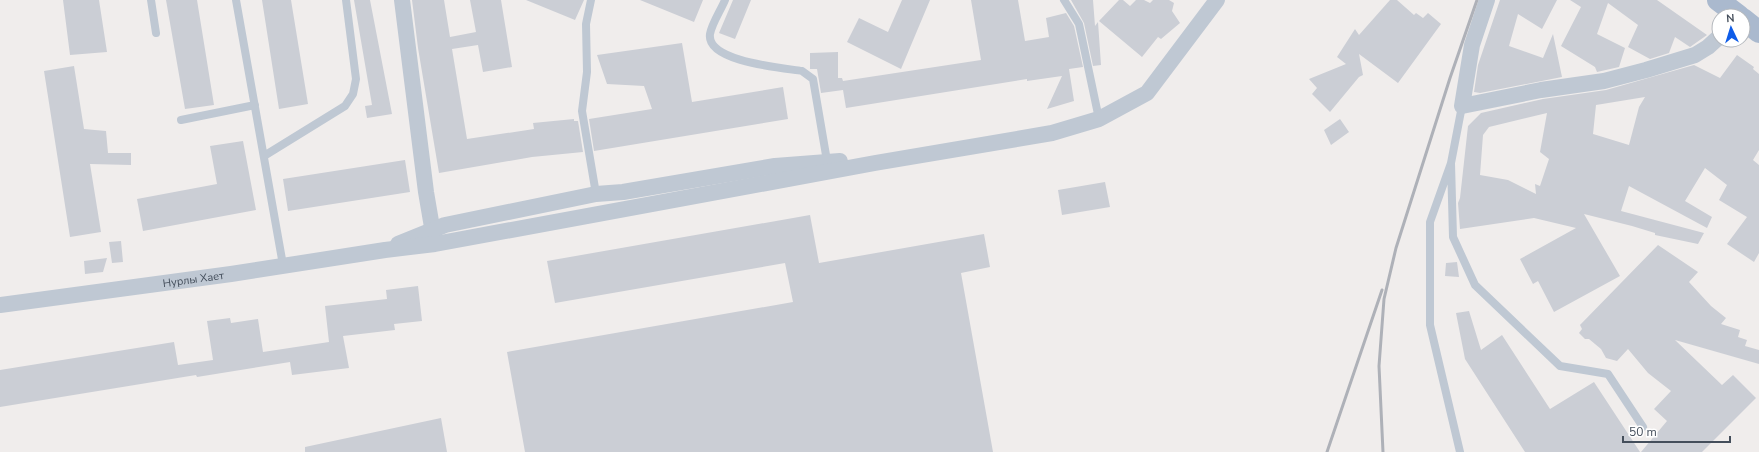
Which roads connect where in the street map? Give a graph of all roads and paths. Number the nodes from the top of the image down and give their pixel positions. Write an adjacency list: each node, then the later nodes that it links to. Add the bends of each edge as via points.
1 (151, 0): 14 (lane)
2 (236, 0): 16 (lane)
3 (346, 0): 20 (lane, via 356,79 353,94 345,106)
4 (402, 0): 25 (street)
5 (725, 0): 21 (lane, via 710,35 712,44 737,60 802,72 813,79)
6 (1064, 0): 18 (lane, via 1079,24)
7 (1217, 0): 18 (street, via 1147,93)
8 (1488, 0): 17 (street, via 1472,45)
9 (1718, 0): 11 (main road)
10 (587, 4): 24 (lane, via 586,72 582,111)
11 (1728, 8)
12 (1751, 26): 13 (main road)
13 (1759, 32)
14 (156, 33)
15 (1711, 44): 17 (street, via 1695,55 1604,81 1541,90)
16 (255, 105): 19 (lane); 20 (lane)
17 (1462, 106): 23 (lane)
18 (1099, 119): 22 (street, via 1052,133)
19 (181, 120)
20 (264, 156): 26 (lane)
21 (827, 161): 22 (street); 24 (street, via 775,166 623,192)
22 (875, 162): 25 (street)
23 (1451, 163): 28 (lane, via 1454,237 1475,285 1560,366 1608,374); 29 (lane, via 1430,222 1430,325)
24 (596, 194): 25 (street, via 446,225)
25 (434, 237): 26 (street, Нурлы Хает, via 386,250)
26 (283, 265): 27 (street, Нурлы Хает)
27 (0, 305)
28 (1643, 427)
29 (1460, 452)

